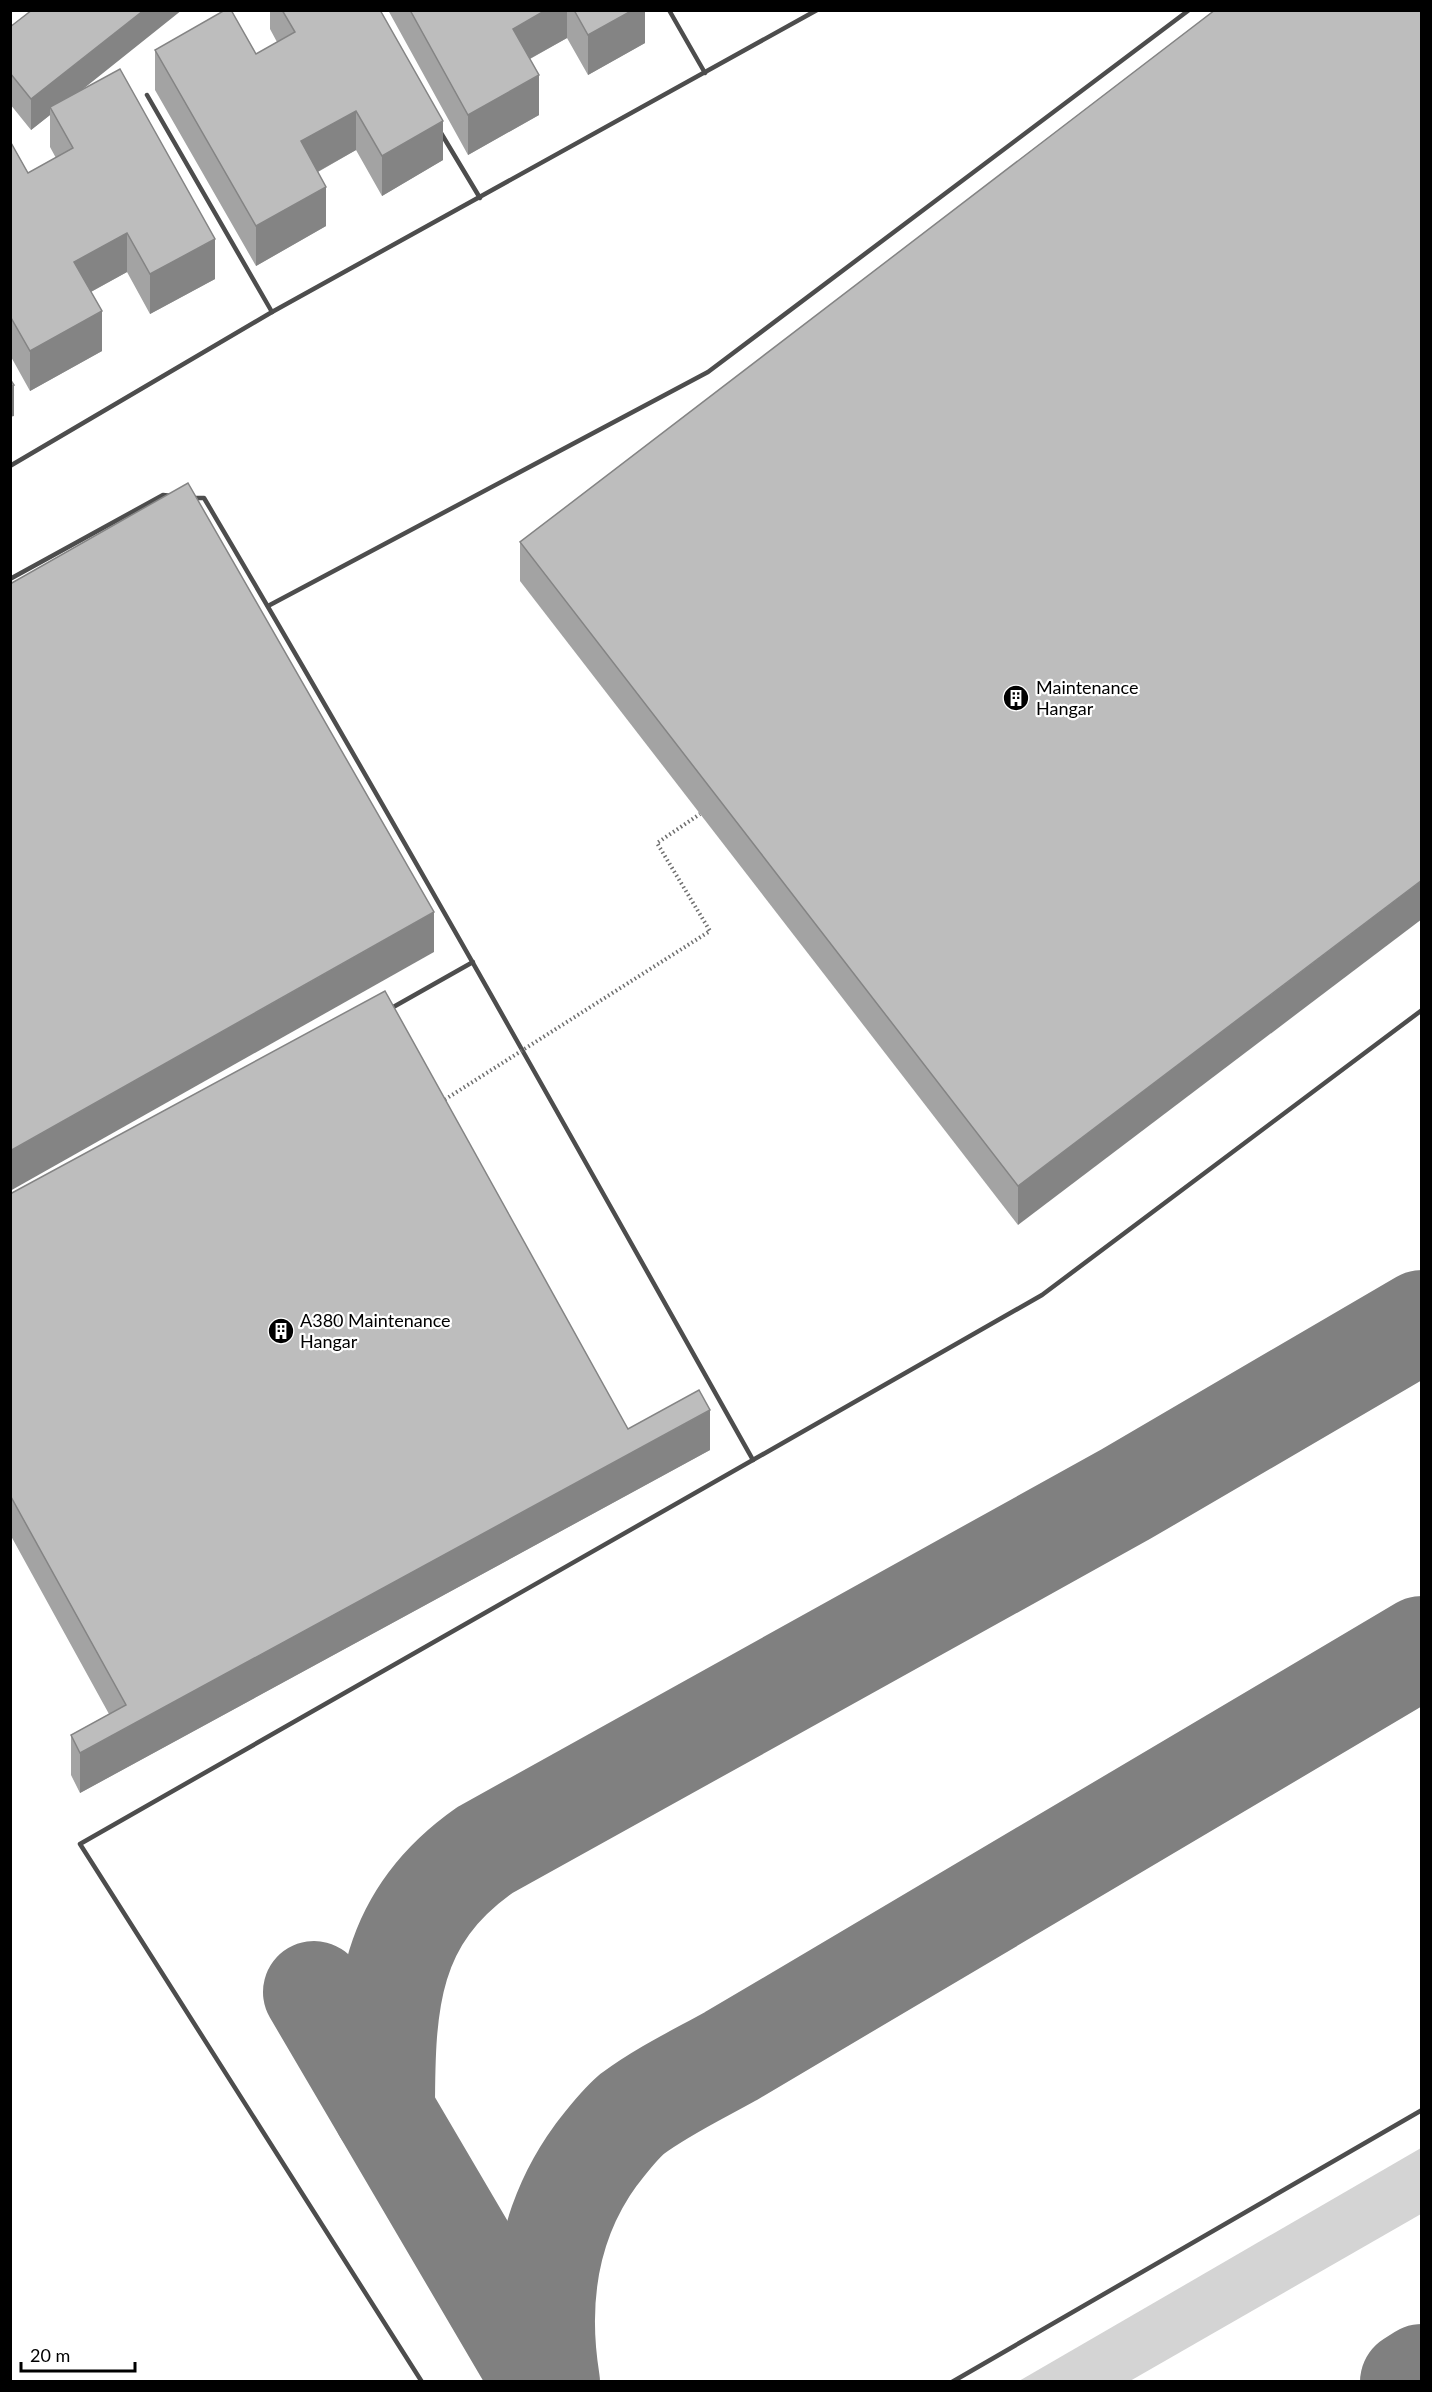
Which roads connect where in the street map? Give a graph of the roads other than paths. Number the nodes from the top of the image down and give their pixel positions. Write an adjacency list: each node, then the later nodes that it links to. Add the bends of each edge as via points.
1 (669, 10): 4 (lane)
2 (818, 10): 4 (lane)
3 (1189, 10): 11 (lane, via 708,372)
4 (705, 73): 7 (lane)
5 (147, 95): 8 (lane)
6 (438, 129): 7 (lane)
7 (480, 198): 8 (lane)
8 (272, 312): 9 (lane)
9 (10, 466)
10 (10, 579): 11 (lane, via 163,495 204,498)
11 (267, 606): 12 (lane)
12 (473, 962): 14 (lane); 15 (lane)
13 (1422, 1010): 15 (lane, via 1042,1295)
14 (381, 1014)
15 (753, 1460): 17 (lane, via 80,1844)
16 (1422, 2110): 18 (lane)
17 (422, 2382)
18 (952, 2382)

